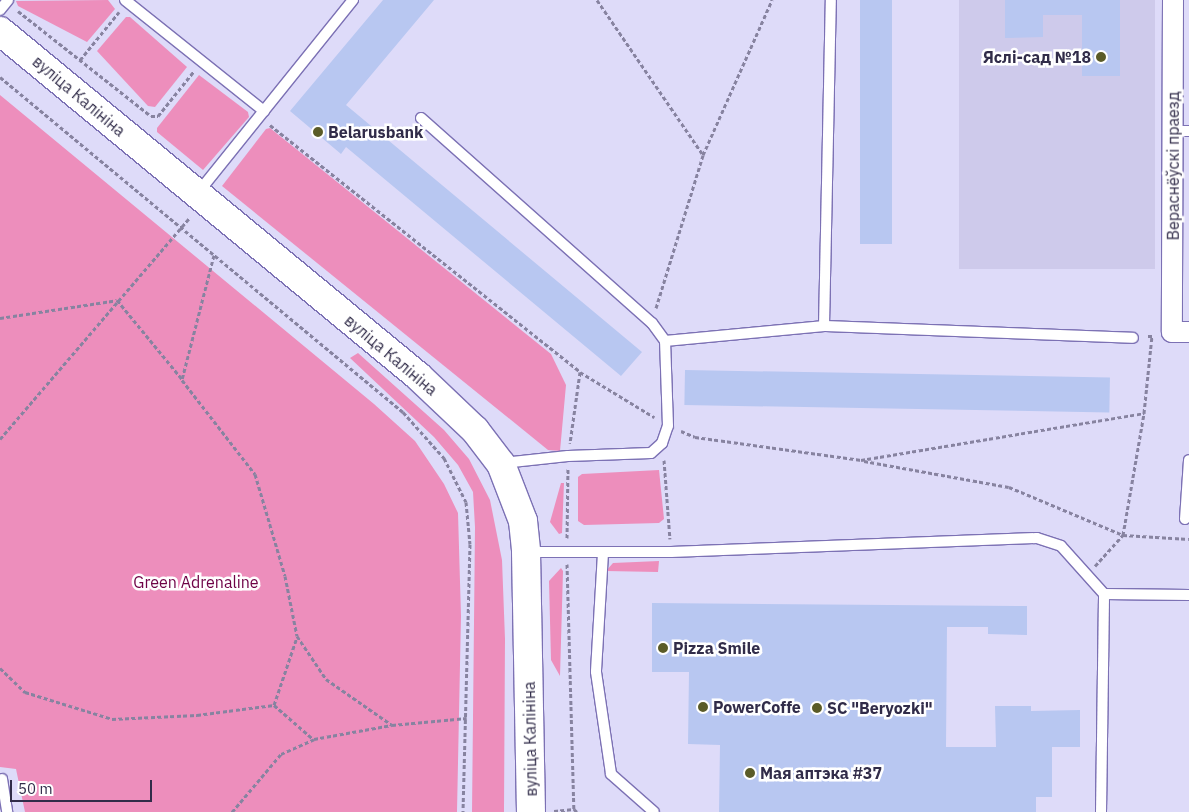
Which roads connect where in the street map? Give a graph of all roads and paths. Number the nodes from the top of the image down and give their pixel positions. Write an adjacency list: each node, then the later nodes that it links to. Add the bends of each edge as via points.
1 (353, 0): 12 (lane)
2 (597, 0): 15 (path)
3 (772, 0): 15 (path)
4 (831, 0): 22 (lane)
5 (1174, 0): 14 (street, Вераснёўскі праезд)
6 (124, 3): 9 (path); 12 (lane)
7 (5, 4): 9 (path)
8 (0, 31): 16 (main road, вуліца Калініна)
9 (80, 60): 10 (path, via 151,116 158,116)
10 (198, 67)
11 (0, 77): 17 (path)
12 (262, 114): 16 (lane); 26 (path)
13 (421, 118): 21 (lane)
14 (1181, 131): 23 (street, Вераснёўскі праезд)
15 (703, 155): 21 (path)
16 (195, 205): 17 (path); 35 (main road, вуліца Калініна, via 418,376 475,430)
17 (182, 227): 18 (path); 19 (path)
18 (214, 255): 27 (path); 49 (path, via 403,412 444,458 466,502 470,544)
19 (117, 300): 20 (path); 27 (path); 30 (path)
20 (0, 318)
21 (652, 323): 25 (lane)
22 (824, 326): 24 (lane); 25 (lane)
23 (1181, 332)
24 (1133, 338): 28 (path, via 1152,336)
25 (665, 341): 29 (lane)
26 (580, 372): 29 (path); 32 (path)
27 (182, 380): 46 (path, via 255,474 285,576)
28 (1144, 413): 33 (path); 37 (path)
29 (668, 426): 31 (lane); 33 (path, via 695,437)
30 (0, 439)
31 (662, 443): 32 (lane, via 651,453); 40 (path)
32 (568, 456): 35 (lane); 41 (path)
33 (861, 460): 37 (path, via 1009,487)
34 (1189, 460): 36 (lane)
35 (501, 464): 39 (main road, вуліца Калініна, via 522,522)
36 (1185, 519)
37 (1123, 535): 38 (path); 43 (path)
38 (1189, 539)
39 (526, 552): 41 (lane); 57 (main road, вуліца Калініна)
40 (671, 552): 42 (lane); 43 (lane, via 1037,538 1061,546)
41 (567, 553): 42 (lane); 53 (path)
42 (603, 553): 59 (lane, via 596,672 611,774)
43 (1088, 574): 44 (lane)
44 (1104, 594): 45 (lane); 60 (lane)
45 (1189, 595)
46 (297, 636): 48 (path); 50 (path, via 326,679)
47 (0, 668): 48 (path, via 25,692 112,719)
48 (274, 705): 51 (path)
49 (467, 718): 50 (path); 56 (path)
50 (392, 725): 51 (path)
51 (314, 739): 55 (path, via 280,754)
52 (2, 779): 54 (lane)
53 (574, 809): 57 (path); 58 (path)
54 (7, 812)
55 (232, 812)
56 (463, 812)
57 (540, 812)
58 (577, 812)
59 (654, 812)
60 (1101, 812)

